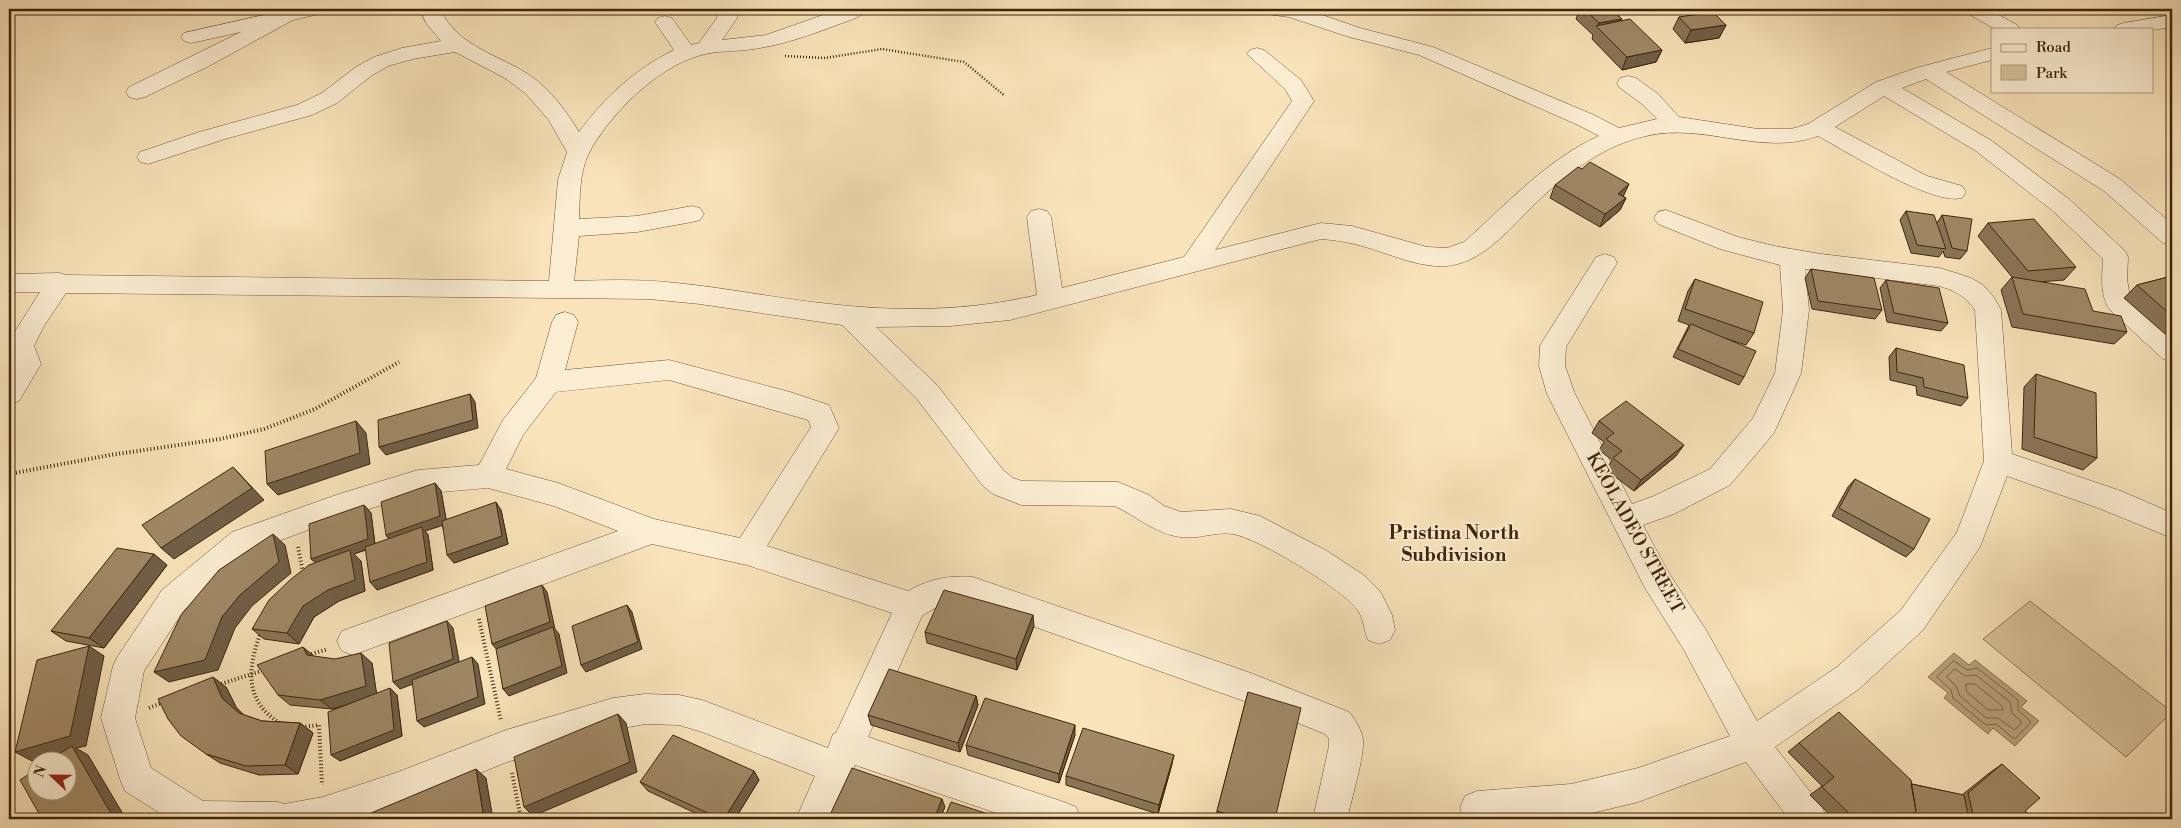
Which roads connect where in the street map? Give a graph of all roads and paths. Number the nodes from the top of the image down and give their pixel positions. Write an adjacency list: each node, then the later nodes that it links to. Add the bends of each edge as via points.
1 (315, 9): 7 (street)
2 (430, 9): 13 (street, via 441,32)
3 (728, 9): 14 (street, via 727,18)
4 (857, 9): 14 (street, via 767,40)
5 (1266, 9): 25 (street, via 1292,11 1353,32 1426,51)
6 (1974, 9): 10 (street)
7 (286, 17): 12 (street); 21 (street)
8 (2172, 21): 11 (street)
9 (665, 22): 14 (street)
10 (2008, 28)
11 (2130, 28)
12 (191, 37)
13 (458, 45): 26 (street, via 526,82 549,106); 27 (street, via 386,60 369,68 335,96 316,106)
14 (696, 50): 26 (street, via 644,78 620,98 598,121)
15 (1257, 54): 35 (street, via 1293,85 1303,101)
16 (1991, 54): 18 (street)
17 (781, 56): 22 (path, via 825,58 882,49 964,62)
18 (1929, 71): 20 (street); 33 (street, via 2112,185)
19 (1628, 83): 23 (street, via 1650,99)
20 (1884, 88): 24 (street); 44 (street, via 1984,146 2061,205 2116,257 2114,278 2118,302)
21 (138, 92)
22 (1005, 96)
23 (1673, 124): 24 (street, via 1783,138); 25 (street)
24 (1820, 128): 28 (street, via 1919,181)
25 (1616, 136): 35 (street, via 1563,166 1473,248 1458,255 1424,254 1352,234 1321,231)
26 (580, 152): 32 (street, via 571,172)
27 (148, 156)
28 (1954, 192)
29 (692, 214): 32 (street, via 637,224)
30 (1040, 217): 40 (street)
31 (1666, 218): 34 (street, via 1711,238)
32 (567, 228): 39 (street)
33 (2172, 237)
34 (1792, 259): 48 (street, via 1940,277 1972,289 1988,310); 51 (street, via 1796,310 1788,373 1764,425 1720,477 1664,505)
35 (1193, 263): 40 (street)
36 (1605, 263): 51 (street, KEOLADEO STREET, via 1553,346 1552,366 1561,394)
37 (60, 282): 38 (street); 39 (street); 43 (street)
38 (9, 283)
39 (560, 290): 41 (street, via 678,292)
40 (1051, 301): 41 (street, via 971,316)
41 (849, 316): 60 (street, via 927,392 993,478 1003,486 1021,493 1118,494 1154,515 1180,525 1231,521 1250,525 1316,560 1354,585 1369,602)
42 (565, 322): 46 (street)
43 (15, 350): 47 (street, via 28,364)
44 (2172, 352)
45 (399, 362): 49 (path, via 337,398 286,422 242,436)
46 (548, 382): 50 (street, via 513,428); 55 (street, via 669,370 819,413 825,428)
47 (9, 394)
48 (1998, 461): 53 (street, via 2111,500); 70 (street, via 1969,538 1912,620 1848,678)
49 (9, 474)
50 (488, 476): 52 (street, via 418,482 339,506); 54 (street, via 558,495)
51 (1624, 519): 70 (street, KEOLADEO STREET, via 1656,579 1696,640)
52 (294, 524): 56 (path); 67 (street, via 243,541 173,600 129,666)
53 (2172, 526)
54 (652, 531): 55 (street); 57 (street)
55 (747, 552): 58 (street)
56 (303, 575)
57 (474, 598): 61 (street); 71 (path)
58 (912, 606): 72 (street); 80 (street, via 939,590 973,591 1248,687 1337,723 1346,738 1346,746)
59 (263, 628): 64 (path, via 254,647)
60 (1379, 630)
61 (353, 641): 62 (path)
62 (306, 656)
63 (269, 668): 64 (path)
64 (250, 674): 65 (path); 68 (path, via 255,698 267,716)
65 (212, 687)
66 (165, 702): 67 (path)
67 (118, 718): 75 (street, via 137,779 198,818)
68 (284, 725)
69 (292, 726): 74 (path, via 319,726)
70 (1752, 744): 73 (street, via 1638,784 1571,801); 81 (street, KEOLADEO STREET)
71 (506, 746): 72 (street, via 613,714 645,709 679,710); 74 (street, via 398,789); 77 (path)
72 (840, 756): 78 (street); 79 (street)
73 (1477, 808)
74 (323, 814): 76 (street)
75 (278, 819)
76 (291, 819)
77 (521, 819)
78 (813, 819)
79 (1064, 819)
80 (1330, 819)
81 (1810, 819)

